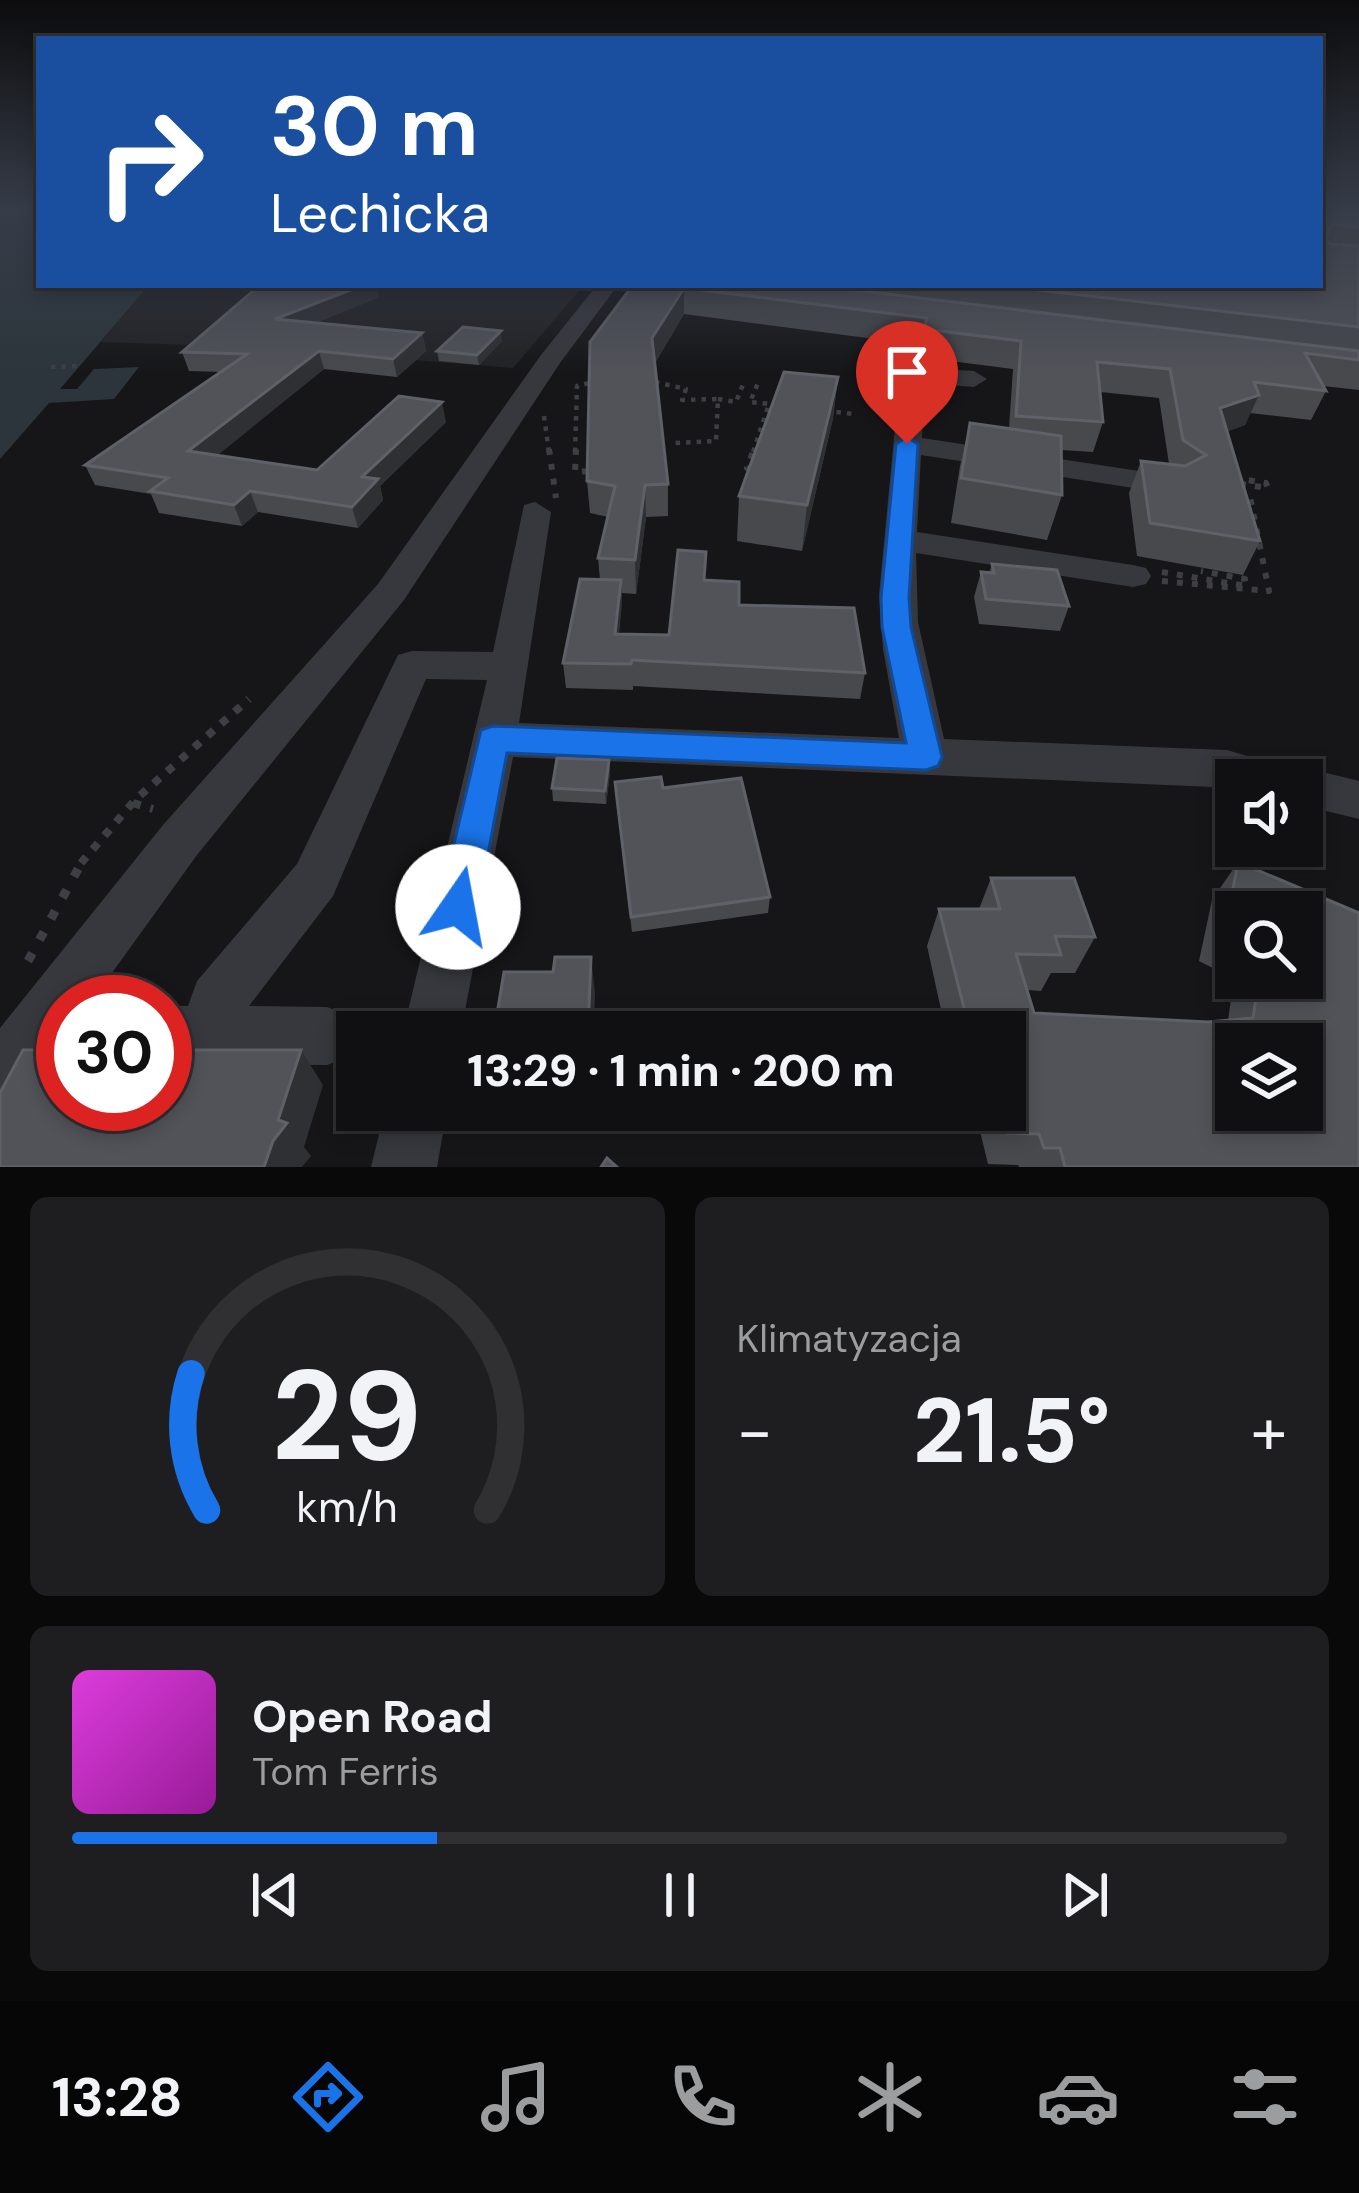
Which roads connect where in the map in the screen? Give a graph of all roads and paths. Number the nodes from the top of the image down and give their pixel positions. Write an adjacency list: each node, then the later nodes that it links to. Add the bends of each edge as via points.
1 (606, 288): 38 (street, via 391,592 222,788)
2 (81, 365): 3 (path)
3 (51, 368)
4 (974, 379): 15 (street, via 913,375)
5 (606, 380): 12 (path, via 577,386)
6 (641, 382): 9 (path, via 686,388 682,400)
7 (744, 382): 9 (path, via 736,401)
8 (758, 383): 16 (path, via 749,402 769,404 747,468)
9 (718, 399): 14 (path, via 716,441)
10 (812, 409): 11 (path)
11 (854, 414)
12 (576, 427): 13 (path); 17 (path, via 575,472)
13 (592, 427)
14 (674, 443)
15 (907, 444): 19 (street); 21 (street)
16 (762, 470)
17 (590, 471)
18 (1228, 477): 19 (path, via 1268,488 1178,475)
19 (1176, 485): 23 (path, via 1250,497 1269,591)
20 (535, 512): 24 (street)
21 (900, 540): 23 (street); 27 (street, via 897,627)
22 (1201, 571): 23 (path, via 1245,579 1246,586)
23 (1138, 574)
24 (510, 666): 26 (street); 35 (street, via 412,665 315,880)
25 (255, 694): 31 (path)
26 (493, 739): 27 (street); 34 (street)
27 (926, 757): 28 (street)
28 (1215, 768)
29 (1323, 791): 30 (street)
30 (1359, 800)
31 (133, 803): 32 (path); 33 (path, via 76,870)
32 (153, 808)
33 (20, 978)
34 (436, 1011)
35 (192, 1034)
36 (192, 1035): 37 (street)
37 (328, 1036)
38 (30, 1050)
39 (412, 1131): 40 (street)
40 (404, 1167)

